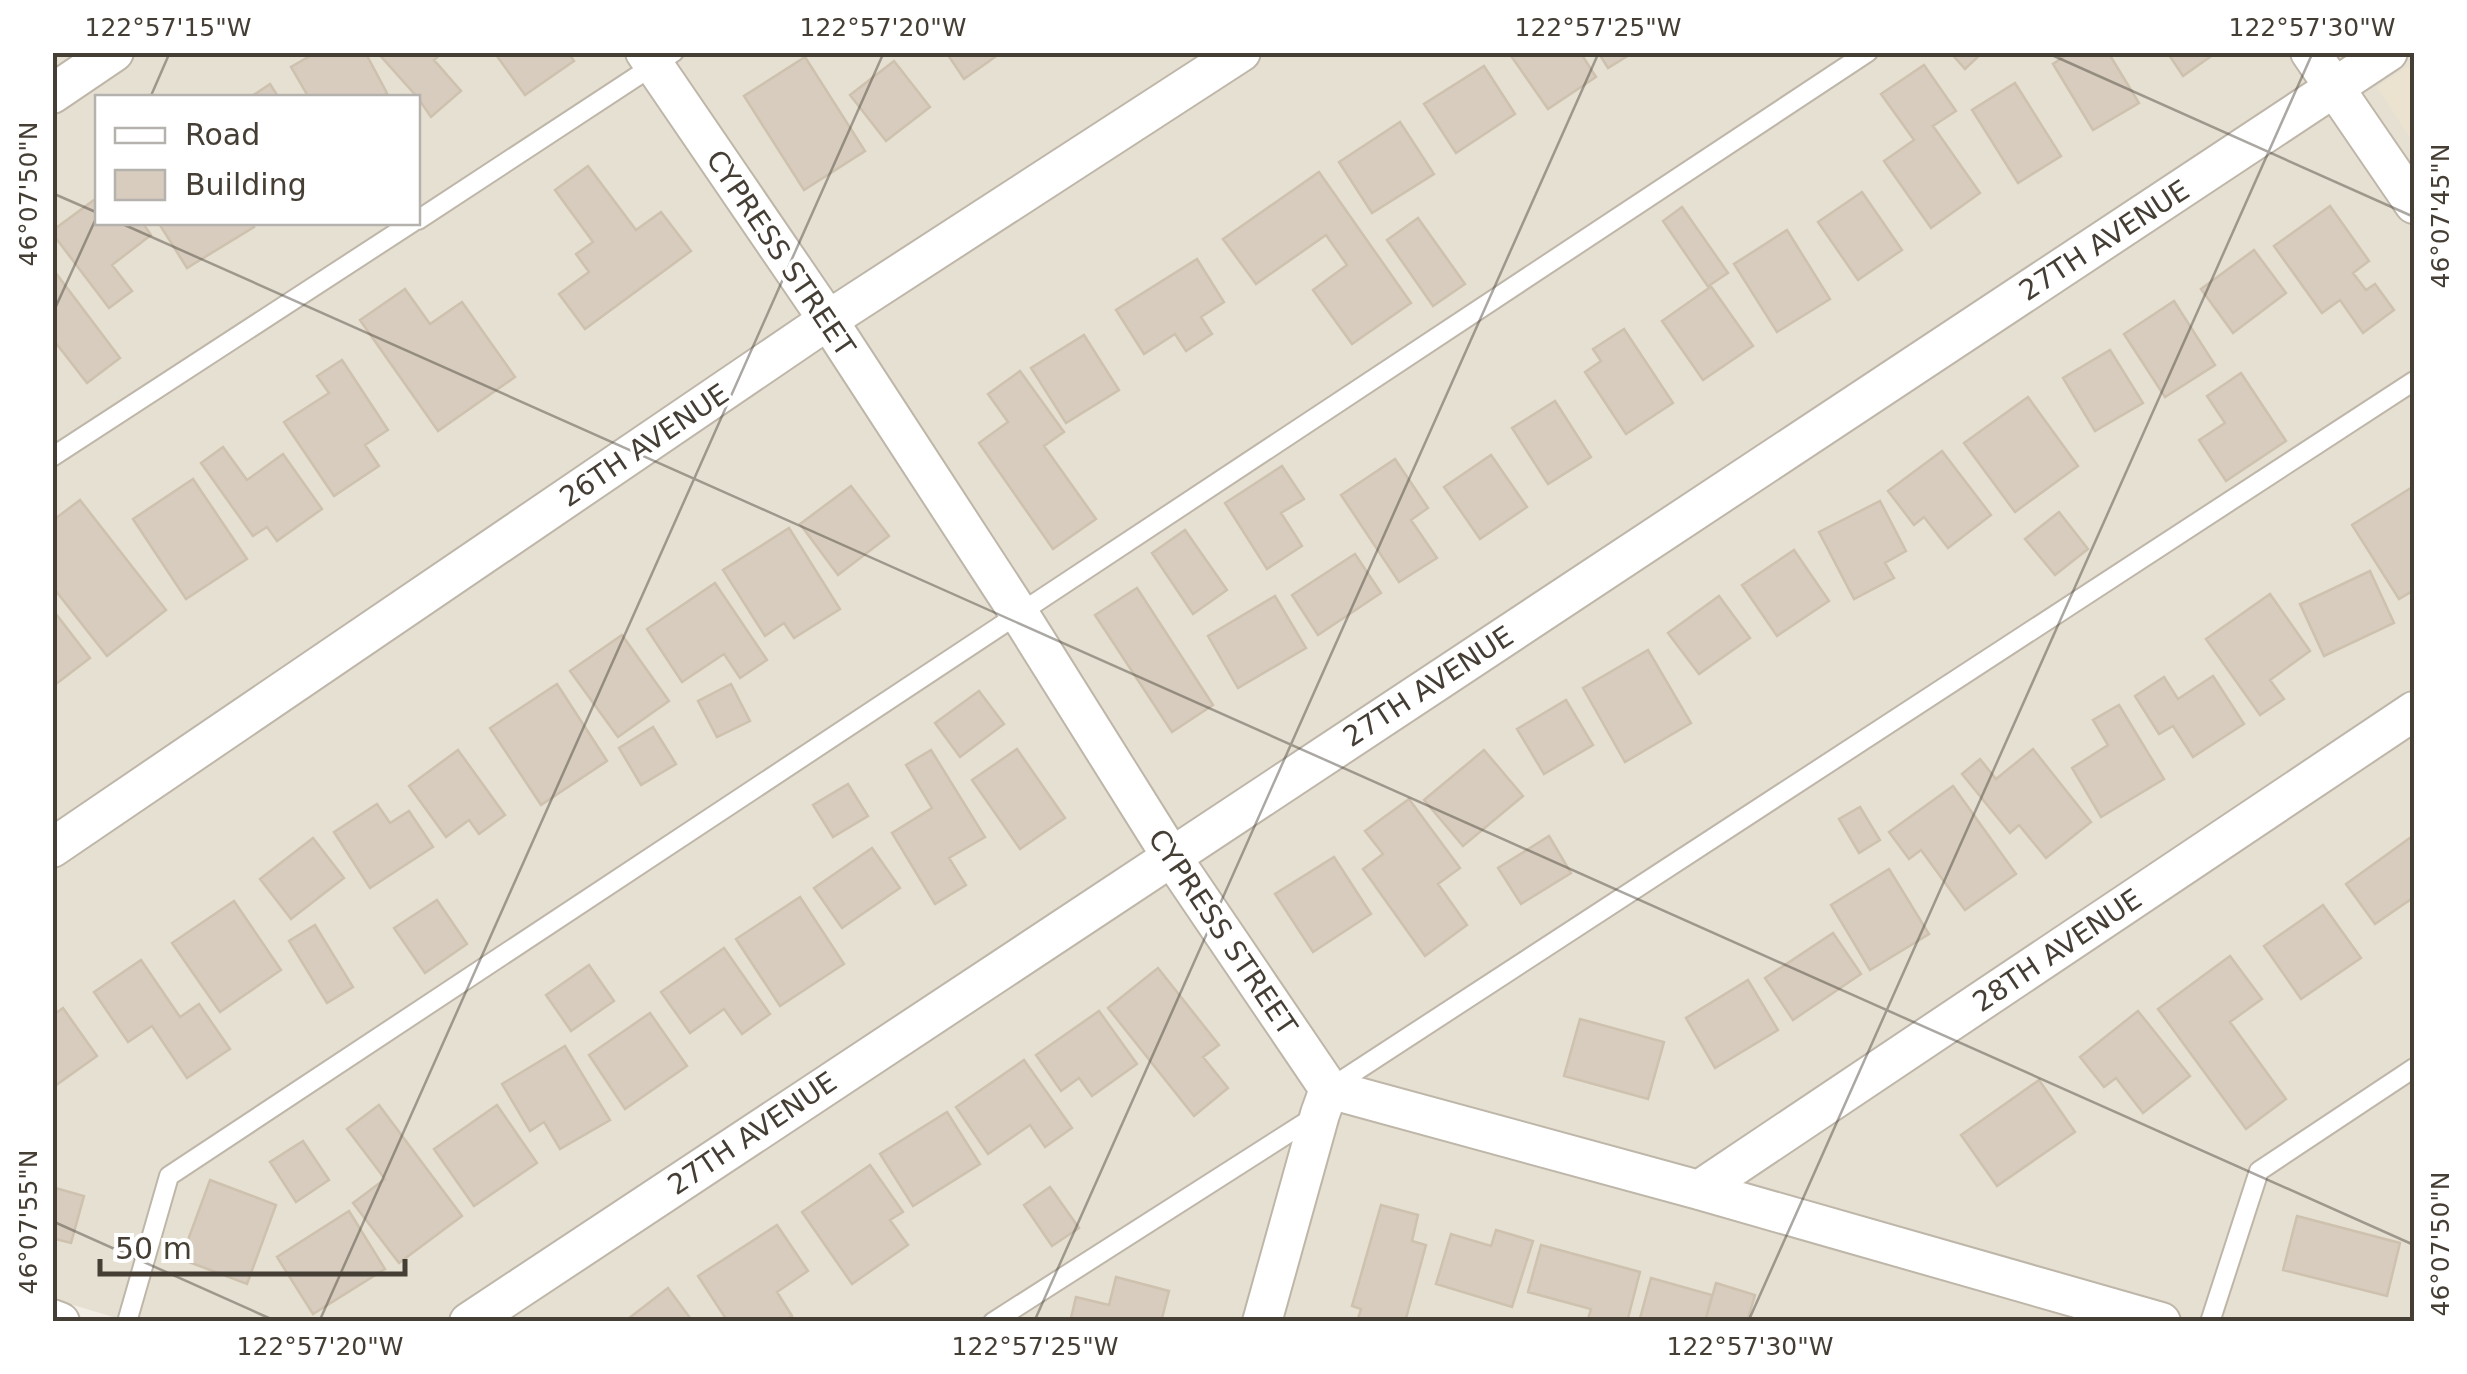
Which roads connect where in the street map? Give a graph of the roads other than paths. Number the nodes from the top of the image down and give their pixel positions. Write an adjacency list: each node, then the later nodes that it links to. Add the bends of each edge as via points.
1 (114, 52): 8 (street)
2 (1241, 52): 12 (street, 26TH AVENUE)
3 (1868, 52): 15 (lane)
4 (2310, 52): 7 (street)
5 (2388, 52): 7 (street, 27TH AVENUE)
6 (658, 57): 10 (lane); 12 (street, CYPRESS STREET)
7 (2335, 88): 9 (street); 18 (street, 27TH AVENUE)
8 (52, 94)
9 (2414, 204)
10 (420, 218)
11 (409, 225): 14 (lane)
12 (828, 320): 15 (street, CYPRESS STREET); 17 (street, 26TH AVENUE)
13 (2414, 381): 20 (lane)
14 (52, 457)
15 (1020, 615): 18 (street, CYPRESS STREET); 24 (lane, via 169,1176)
16 (2414, 711): 21 (street, 28TH AVENUE)
17 (52, 848)
18 (1171, 856): 20 (street, CYPRESS STREET); 25 (street, 27TH AVENUE)
19 (2414, 1068): 29 (lane, via 2258,1170)
20 (1324, 1101): 21 (street); 26 (lane); 27 (street)
21 (1700, 1190): 28 (street)
22 (52, 1320): 23 (street)
23 (60, 1322)
24 (127, 1322)
25 (469, 1322)
26 (993, 1322)
27 (1262, 1322)
28 (2161, 1322)
29 (2210, 1322)

